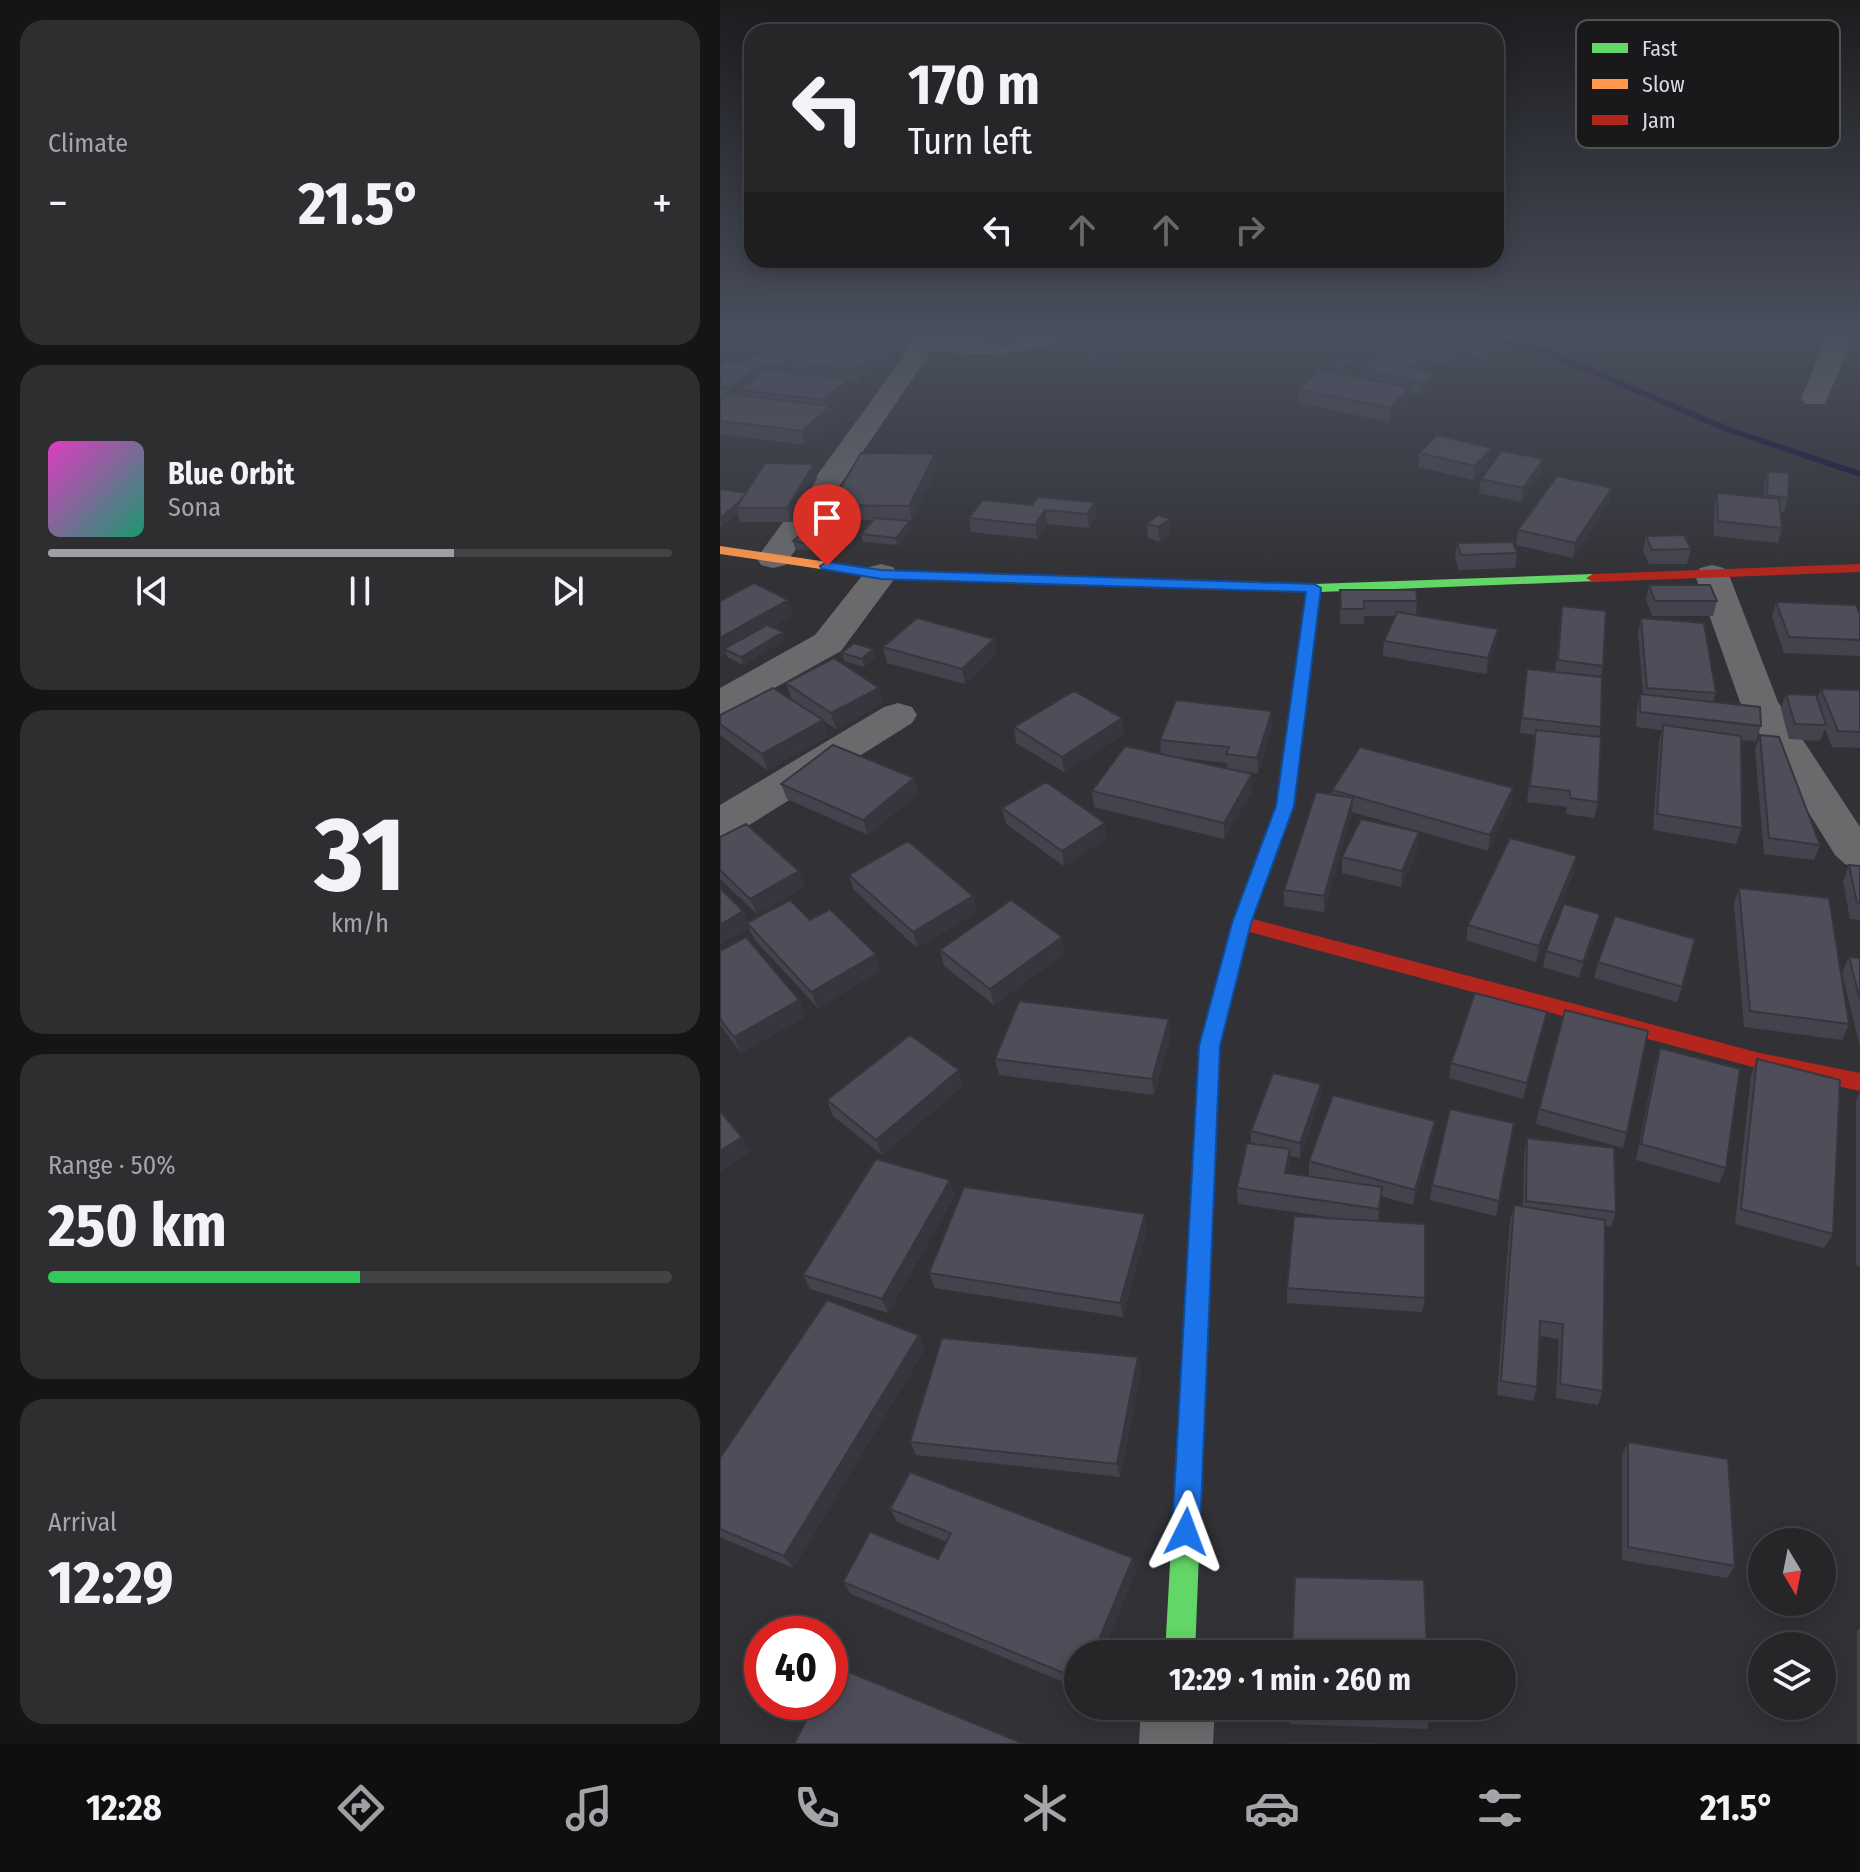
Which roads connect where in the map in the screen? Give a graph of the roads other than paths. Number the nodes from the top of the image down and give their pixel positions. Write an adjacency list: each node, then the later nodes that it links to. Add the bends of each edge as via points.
1 (876, 414): 3 (street)
2 (720, 550): 3 (street)
3 (773, 558): 5 (street)
4 (1860, 568): 6 (street)
5 (881, 574): 7 (street); 8 (street, via 828,643)
6 (1712, 575): 7 (street); 11 (street, via 1759,702)
7 (1314, 588): 12 (street, via 1285,806)
8 (720, 703)
9 (898, 715): 10 (street)
10 (720, 824)
11 (1860, 854)
12 (1242, 923): 13 (street, via 1760,1061); 14 (street, via 1209,1046)
13 (1860, 1082)
14 (1181, 1640)
15 (1177, 1720): 16 (street)
16 (1176, 1744)

